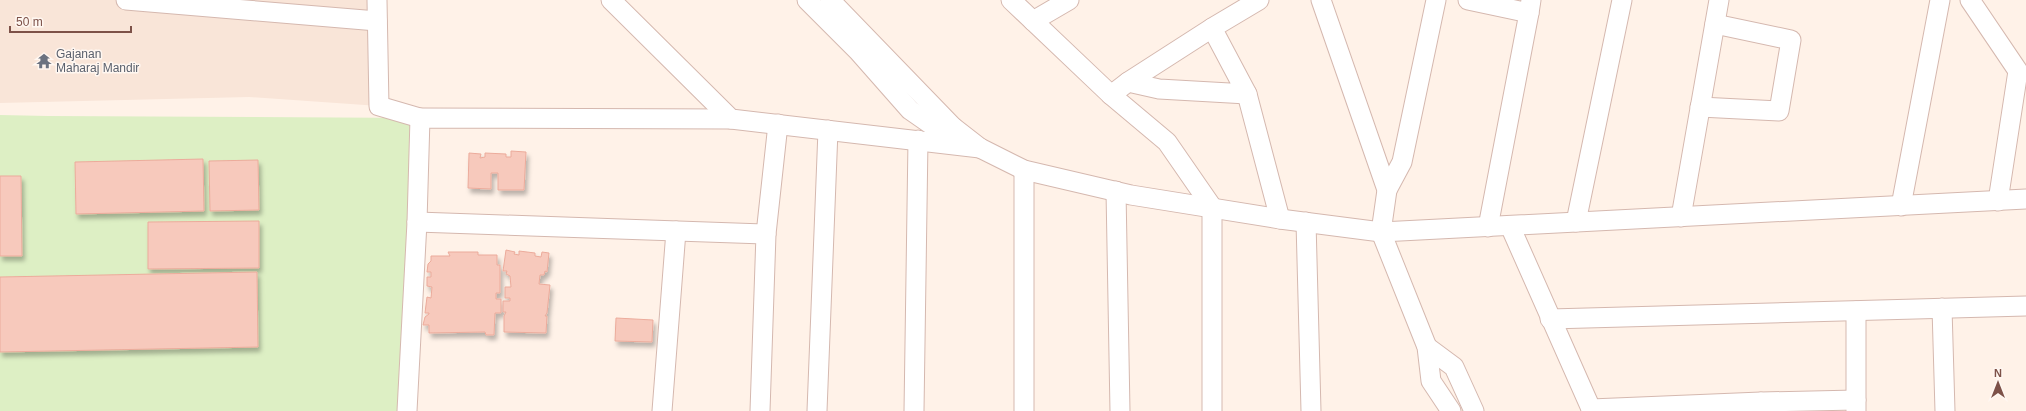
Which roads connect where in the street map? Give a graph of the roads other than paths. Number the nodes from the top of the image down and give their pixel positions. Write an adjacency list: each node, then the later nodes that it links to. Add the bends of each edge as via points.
1 (126, 0): 16 (street)
2 (377, 0): 18 (street)
3 (611, 0): 28 (street)
4 (807, 0): 30 (street, via 858,51 910,110 933,126)
5 (830, 0): 30 (street)
6 (1011, 0): 19 (street)
7 (1069, 0): 19 (street)
8 (1259, 0): 21 (street)
9 (1322, 0): 35 (street)
10 (1436, 0): 35 (street, via 1402,162)
11 (1468, 0): 17 (street)
12 (1622, 0): 45 (street)
13 (1719, 0): 20 (street)
14 (1940, 0): 39 (street)
15 (1970, 0): 22 (street)
16 (155, 1): 18 (street)
17 (1530, 7): 47 (street)
18 (377, 21): 27 (street, via 379,106)
19 (1033, 21): 25 (street)
20 (1715, 24): 26 (street); 26 (street, via 1791,40 1779,111)
21 (1212, 28): 23 (street); 24 (street)
22 (2022, 76): 38 (street)
23 (1128, 82): 24 (street, via 1159,89); 25 (street)
24 (1247, 94): 42 (street)
25 (1111, 95): 40 (street, via 1167,142)
26 (1700, 106): 41 (street)
27 (420, 118): 28 (street); 43 (street)
28 (731, 119): 29 (street)
29 (778, 124): 31 (street); 50 (street)
30 (953, 127): 33 (street)
31 (828, 130): 32 (street); 63 (street)
32 (918, 140): 33 (street); 64 (street)
33 (980, 148): 34 (street)
34 (1024, 170): 36 (street); 65 (street)
35 (1387, 190): 49 (street)
36 (1116, 191): 40 (street); 66 (street)
37 (2026, 199): 38 (street)
38 (1998, 201): 39 (street)
39 (1901, 206): 41 (street)
40 (1212, 207): 42 (street); 67 (street)
41 (1681, 217): 45 (street)
42 (1280, 219): 44 (street)
43 (417, 222): 48 (street); 60 (street)
44 (1306, 222): 49 (street); 68 (street)
45 (1576, 222): 46 (street)
46 (1510, 226): 47 (street); 54 (street)
47 (1488, 227): 49 (street)
48 (676, 231): 50 (street); 61 (street)
49 (1380, 232): 55 (street)
50 (766, 234): 62 (street)
51 (2026, 306): 52 (street)
52 (1942, 308): 53 (street); 70 (street)
53 (1856, 311): 54 (street); 56 (street)
54 (1550, 319): 59 (street)
55 (1427, 346): 58 (street, via 1454,367); 69 (street, via 1431,380)
56 (1856, 405): 57 (street)
57 (1761, 407): 59 (street)
58 (1468, 410)
59 (1592, 410)
60 (407, 411)
61 (662, 411)
62 (760, 411)
63 (818, 411)
64 (914, 411)
65 (1024, 411)
66 (1120, 411)
67 (1212, 411)
68 (1311, 411)
69 (1451, 411)
70 (1945, 411)

